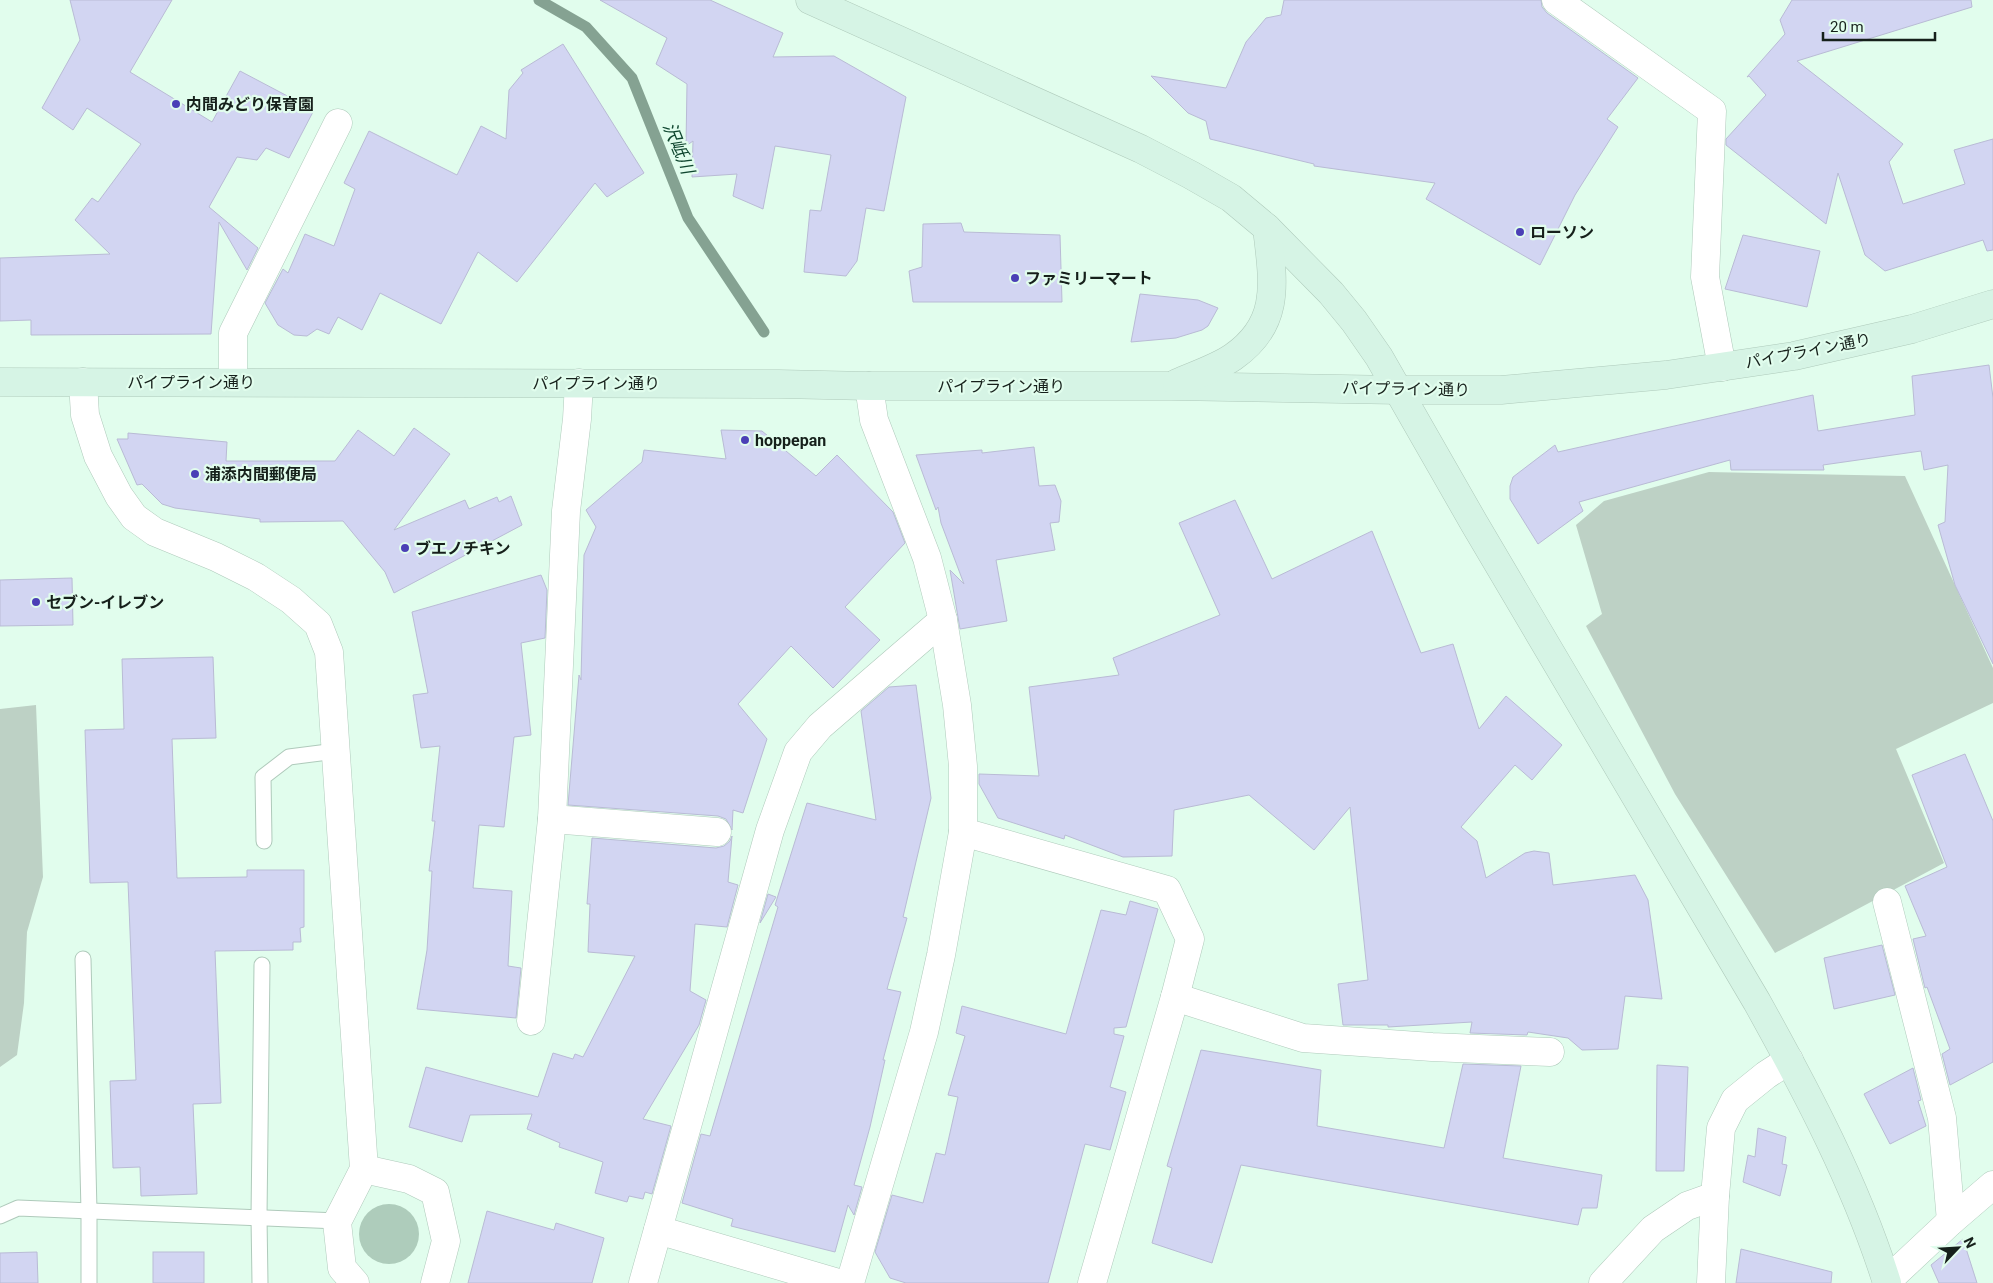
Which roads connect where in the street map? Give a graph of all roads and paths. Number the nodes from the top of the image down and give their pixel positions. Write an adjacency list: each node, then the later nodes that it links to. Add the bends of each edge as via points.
1 (810, 0): 4 (main road, via 1141,149 1230,198)
2 (1556, 0): 6 (street, via 1712,111 1705,277)
3 (338, 123): 9 (street, via 233,333)
4 (1267, 228): 12 (main road, via 1272,295 1258,336 1232,358); 13 (main road, via 1354,321)
5 (1993, 304): 6 (main road, パイプライン通り, via 1912,329 1794,356)
6 (1722, 367): 13 (main road, パイプライン通り, via 1501,390)
7 (0, 382): 8 (main road, パイプライン通り)
8 (83, 382): 9 (main road, パイプライン通り); 15 (street, via 86,415 98,456 134,517 155,532 256,577 291,600 318,624 329,652)
9 (233, 382): 10 (main road, パイプライン通り)
10 (579, 383): 11 (main road, パイプライン通り); 16 (street, via 566,511)
11 (869, 386): 12 (main road, パイプライン通り); 14 (street, via 874,420 927,558)
12 (1171, 386): 13 (main road, パイプライン通り)
13 (1399, 390): 26 (main road)
14 (943, 620): 18 (street, via 963,766); 35 (street, via 820,726 798,752 770,830)
15 (336, 751): 19 (lane, via 289,757 263,777); 27 (street)
16 (552, 819): 17 (street); 24 (street)
17 (717, 832)
18 (963, 832): 23 (street, via 1166,890 1190,940); 43 (street, via 924,1032)
19 (264, 841)
20 (1887, 902): 34 (street, via 1942,1118)
21 (83, 959): 30 (lane)
22 (262, 965): 32 (lane)
23 (1175, 996): 25 (street, via 1304,1038); 44 (street)
24 (531, 1021)
25 (1550, 1052)
26 (1789, 1060): 29 (street, via 1735,1100 1721,1128); 36 (main road, via 1867,1222)
27 (364, 1169): 33 (street); 40 (street, via 408,1179 435,1192 446,1241)
28 (1993, 1185): 34 (street)
29 (1714, 1196): 45 (street, via 1687,1206 1654,1229); 46 (street)
30 (89, 1211): 31 (lane, via 18,1208); 32 (lane); 37 (lane)
31 (0, 1216)
32 (259, 1217): 33 (lane); 38 (lane)
33 (338, 1221): 39 (street, via 342,1268)
34 (1951, 1221): 36 (street)
35 (658, 1230): 41 (street); 42 (street)
36 (1887, 1282)
37 (89, 1283)
38 (260, 1283)
39 (355, 1283)
40 (436, 1283)
41 (643, 1283)
42 (838, 1283)
43 (850, 1283)
44 (1092, 1283)
45 (1604, 1283)
46 (1711, 1283)

